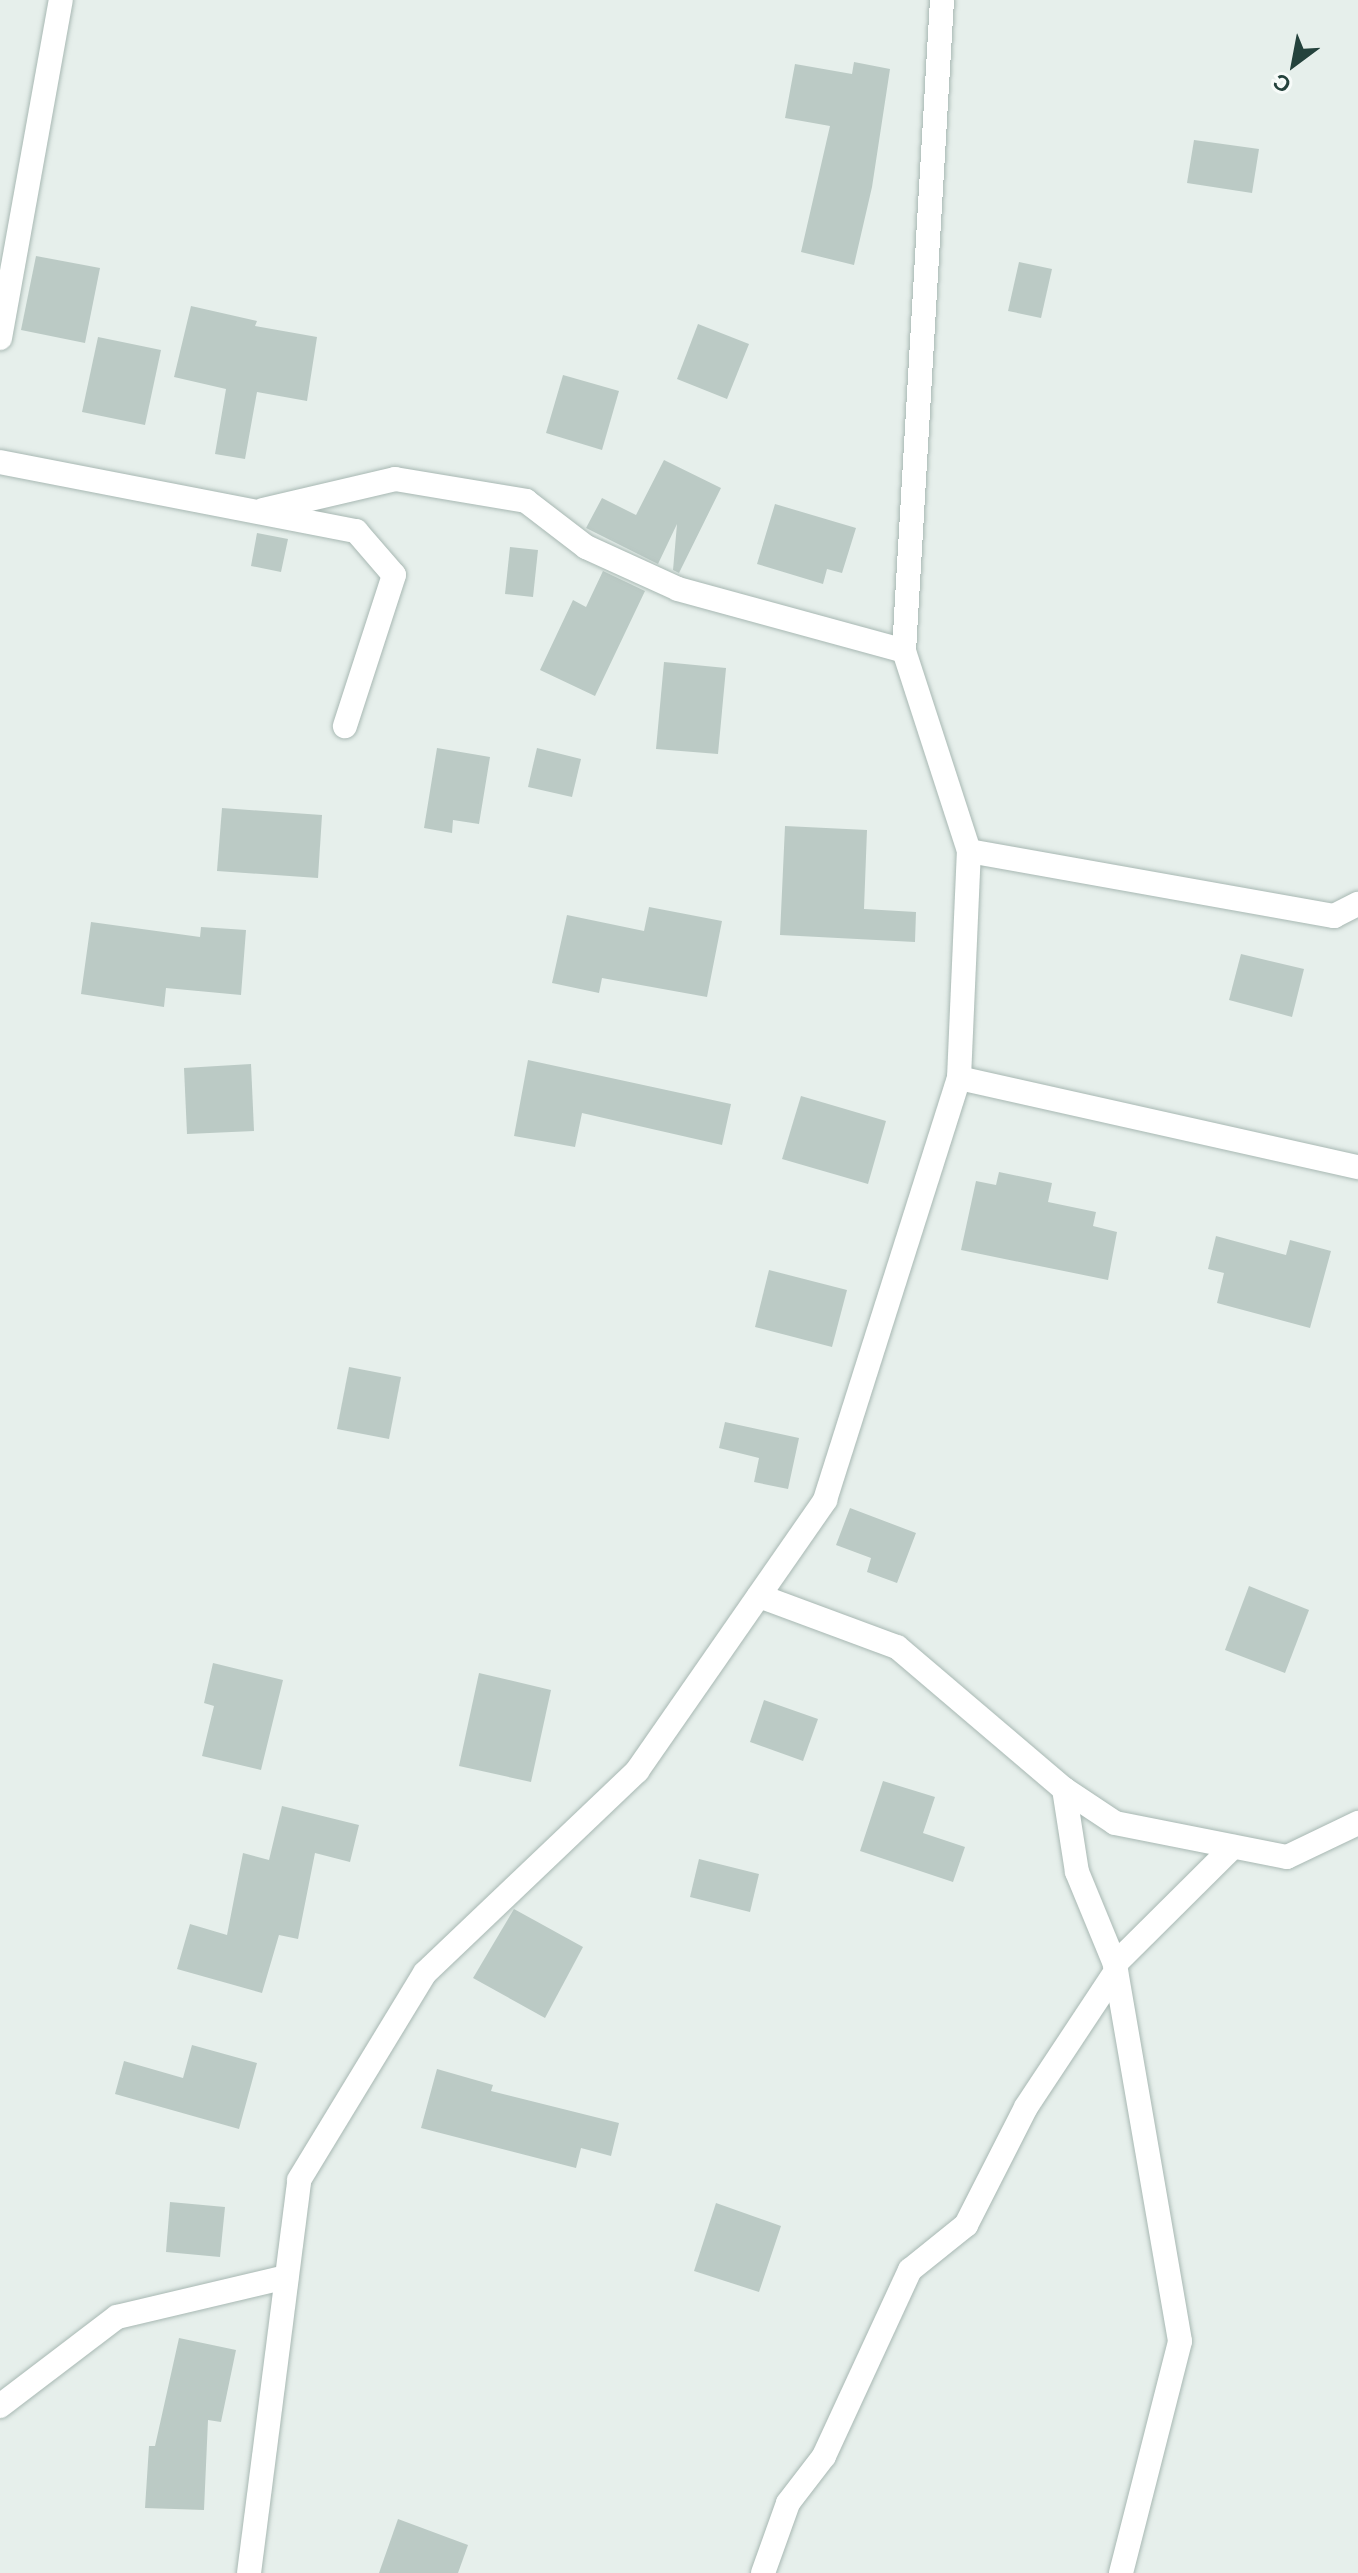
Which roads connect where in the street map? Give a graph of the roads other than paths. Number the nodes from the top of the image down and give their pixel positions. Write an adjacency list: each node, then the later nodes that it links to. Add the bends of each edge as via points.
1 (61, 0): 3 (street)
2 (942, 0): 6 (street)
3 (0, 338)
4 (0, 462): 5 (street)
5 (263, 510): 6 (street, via 395,479 526,501 586,547 678,589); 7 (street, via 356,531 394,575)
6 (904, 651): 8 (street)
7 (345, 726)
8 (969, 851): 9 (street, via 1334,916); 10 (street)
9 (1358, 904)
10 (959, 1078): 11 (street); 12 (street, via 825,1500)
11 (1358, 1167)
12 (759, 1596): 13 (street, via 897,1647); 17 (street, via 637,1771 425,1973 299,2180)
13 (1064, 1789): 15 (street, via 1115,1823); 16 (street, via 1077,1872)
14 (1358, 1823): 15 (street, via 1287,1857)
15 (1233, 1847): 16 (street)
16 (1116, 1968): 20 (street, via 1026,2107 966,2225 910,2270 824,2456 788,2503); 21 (street, via 1180,2341)
17 (286, 2277): 18 (street, via 117,2317); 19 (street)
18 (0, 2406)
19 (249, 2573)
20 (763, 2573)
21 (1121, 2573)

